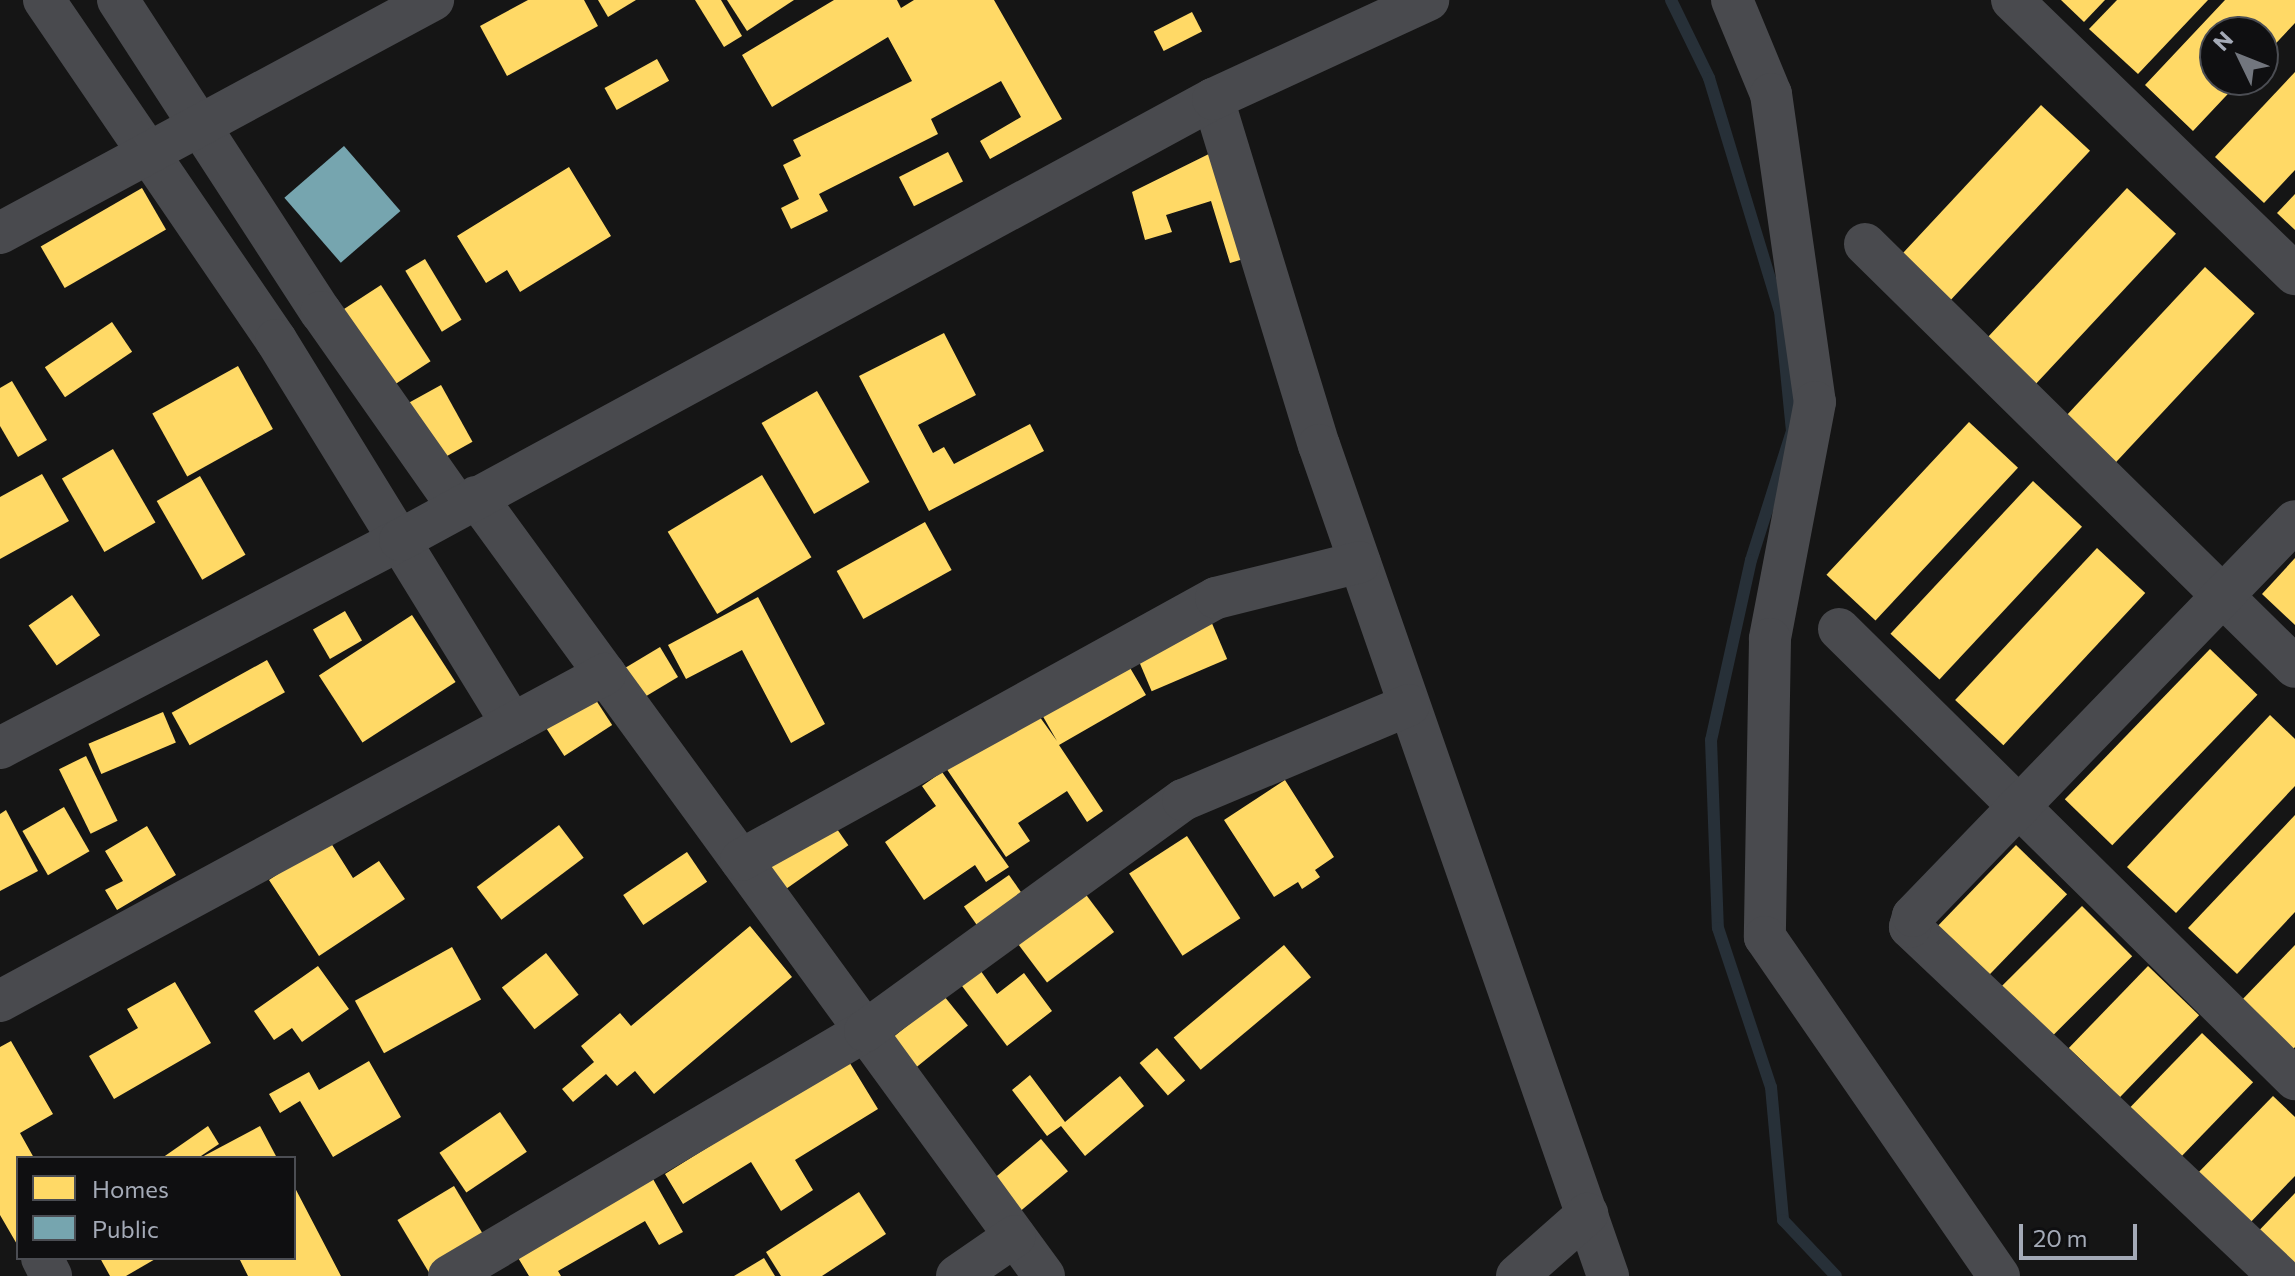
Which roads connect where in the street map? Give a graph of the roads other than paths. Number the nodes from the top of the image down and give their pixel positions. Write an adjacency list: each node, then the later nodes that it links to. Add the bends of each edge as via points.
1 (44, 0): 9 (street)
2 (118, 0): 8 (street)
3 (433, 0): 8 (street)
4 (1428, 0): 7 (street)
5 (1732, 0): 36 (street, via 1771,94 1815,402 1770,639 1765,937)
6 (2012, 0): 12 (street)
7 (1213, 99): 13 (street); 16 (street)
8 (201, 124): 9 (street); 13 (street, via 321,312)
9 (145, 154): 10 (street); 15 (street, via 276,340)
10 (0, 233)
11 (1865, 244): 17 (street)
12 (2295, 274)
13 (467, 502): 15 (street); 20 (street)
14 (2295, 521): 17 (street)
15 (400, 540): 22 (street); 23 (street)
16 (1360, 562): 21 (street); 25 (street, via 1216,598)
17 (2221, 598): 19 (street); 24 (street)
18 (1839, 629): 24 (street)
19 (2295, 667)
20 (605, 674): 22 (street); 25 (street)
21 (1409, 705): 27 (street, via 1183,800); 29 (street)
22 (512, 724): 26 (street)
23 (0, 748)
24 (2022, 805): 28 (street); 37 (street, via 1913,916 1910,927)
25 (741, 860): 27 (street)
26 (0, 1001)
27 (865, 1031): 30 (street); 31 (street)
28 (2295, 1079)
29 (1587, 1214): 34 (street); 35 (street)
30 (1015, 1236): 32 (street); 33 (street)
31 (449, 1276)
32 (957, 1276)
33 (1044, 1276)
34 (1517, 1276)
35 (1608, 1276)
36 (1999, 1276)
37 (2279, 1276)

